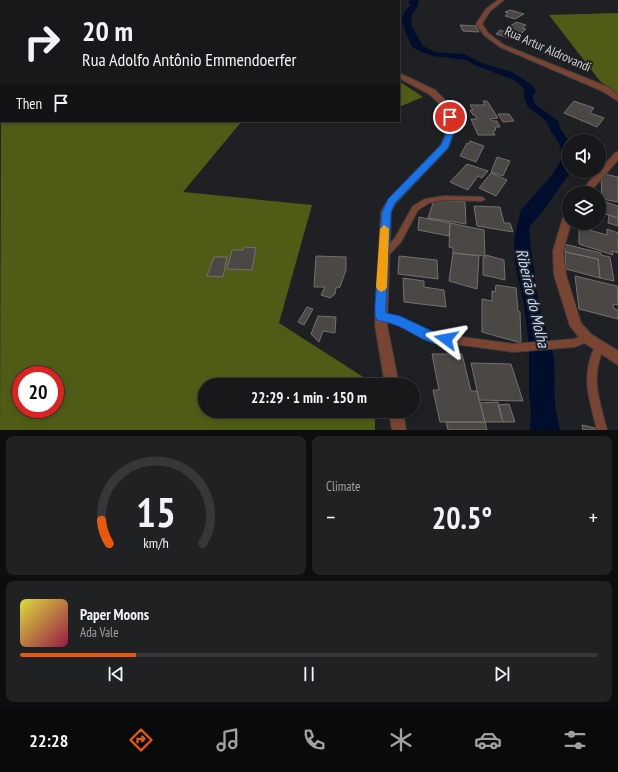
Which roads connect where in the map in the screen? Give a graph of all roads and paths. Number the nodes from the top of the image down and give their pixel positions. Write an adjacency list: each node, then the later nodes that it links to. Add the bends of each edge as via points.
1 (501, 0): 3 (street, Rua Artur Aldrovandi, via 488,10 479,24 486,34 502,46 605,89)
2 (400, 76): 8 (street, via 432,92 444,104 450,117 450,132 445,146 392,202 386,212)
3 (618, 99)
4 (618, 155): 5 (street)
5 (590, 186)
6 (482, 199): 8 (lane, via 444,198 427,201 415,208 398,240)
7 (564, 230): 10 (street, via 558,252 560,275 576,326)
8 (383, 257): 9 (street)
9 (381, 316): 10 (lane, via 396,320 432,337 513,348 574,343); 13 (street)
10 (587, 338): 11 (street)
11 (599, 347): 12 (street); 16 (lane, via 591,363 590,376)
12 (618, 359)
13 (391, 378)
14 (397, 418): 15 (street)
15 (399, 430)
16 (602, 430)

